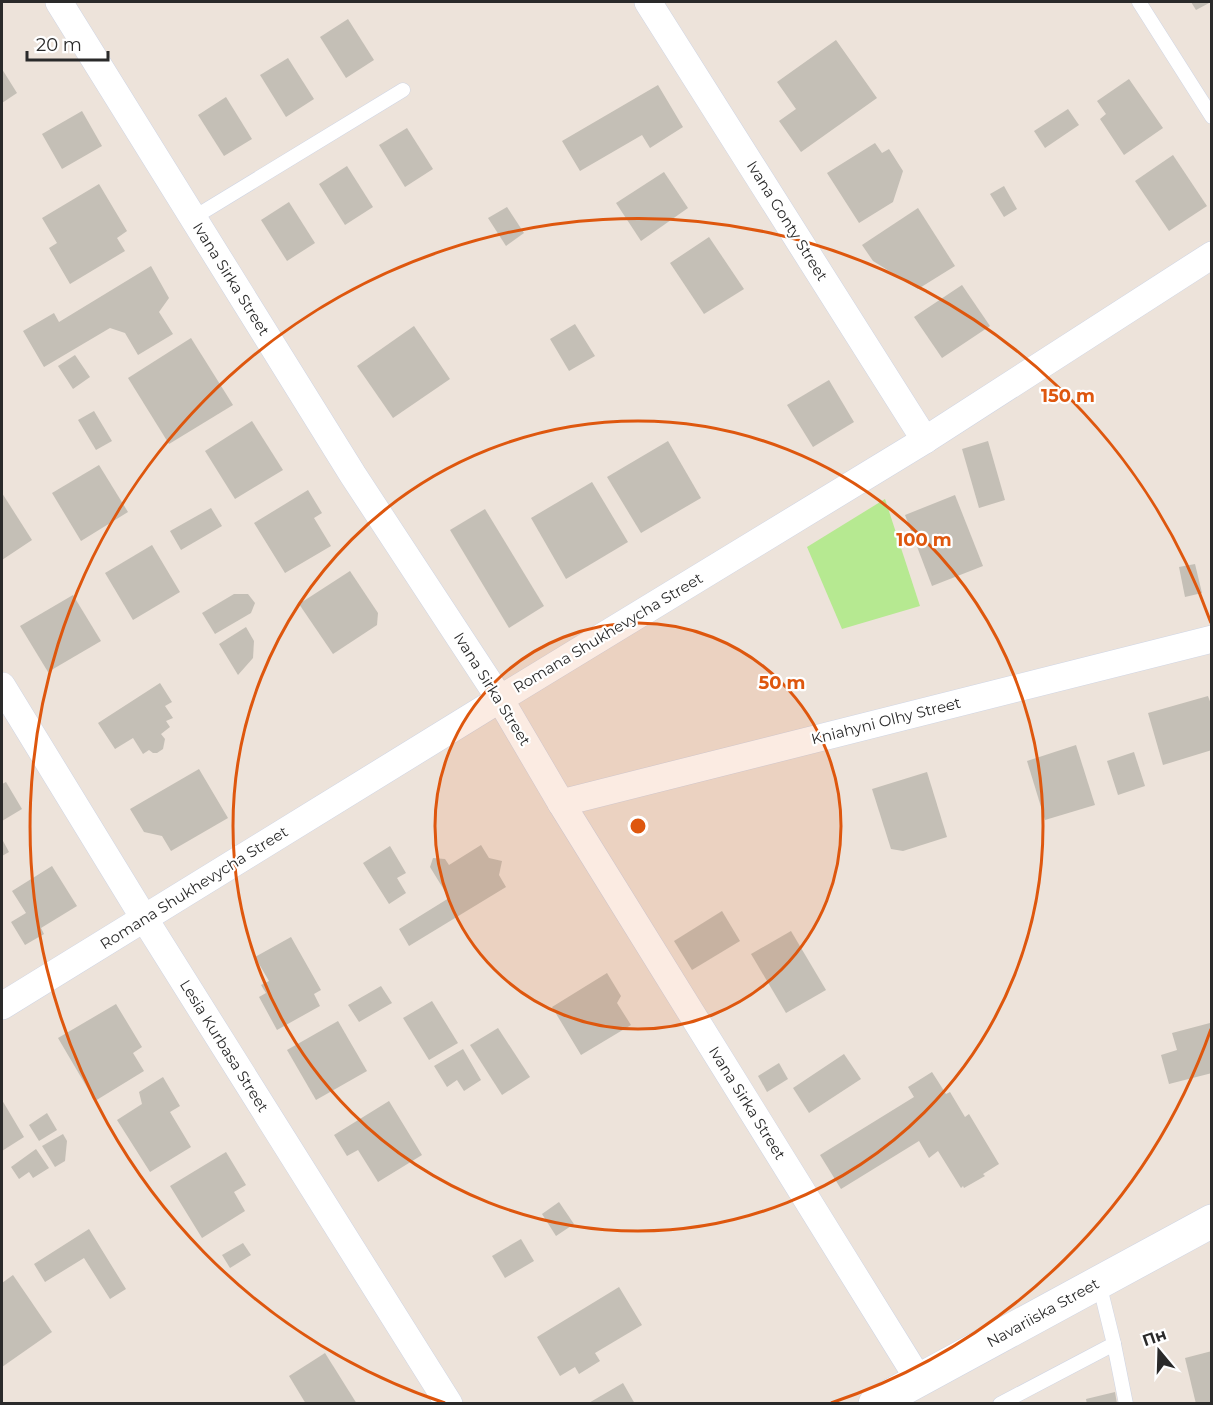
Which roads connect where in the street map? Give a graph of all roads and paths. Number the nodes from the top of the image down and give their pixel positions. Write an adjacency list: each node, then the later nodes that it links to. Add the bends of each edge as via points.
1 (59, 2): 6 (street, Ivana Sirka Street)
2 (648, 2): 8 (street, Ivana Gonty Street)
3 (1139, 2): 5 (lane)
4 (403, 90): 6 (lane)
5 (1212, 117)
6 (193, 218): 11 (street, Ivana Sirka Street, via 353,476)
7 (1212, 255): 8 (street, Romana Shukhevycha Street)
8 (925, 440): 11 (street, Romana Shukhevycha Street)
9 (1212, 639): 12 (street, Kniahyni Olhy Street)
10 (2, 686): 13 (street, Lesia Kurbasa Street)
11 (500, 699): 12 (street, Ivana Sirka Street); 13 (street, Romana Shukhevycha Street)
12 (561, 803): 18 (street, Ivana Sirka Street)
13 (144, 918): 14 (street, Romana Shukhevycha Street); 19 (street, Lesia Kurbasa Street)
14 (2, 1006)
15 (1212, 1221): 16 (street, Navariiska Street)
16 (1099, 1282): 17 (lane); 18 (street, Navariiska Street)
17 (1114, 1344): 21 (lane); 22 (lane)
18 (919, 1380): 20 (street, Navariiska Street)
19 (449, 1404)
20 (875, 1404)
21 (1000, 1404)
22 (1126, 1404)

